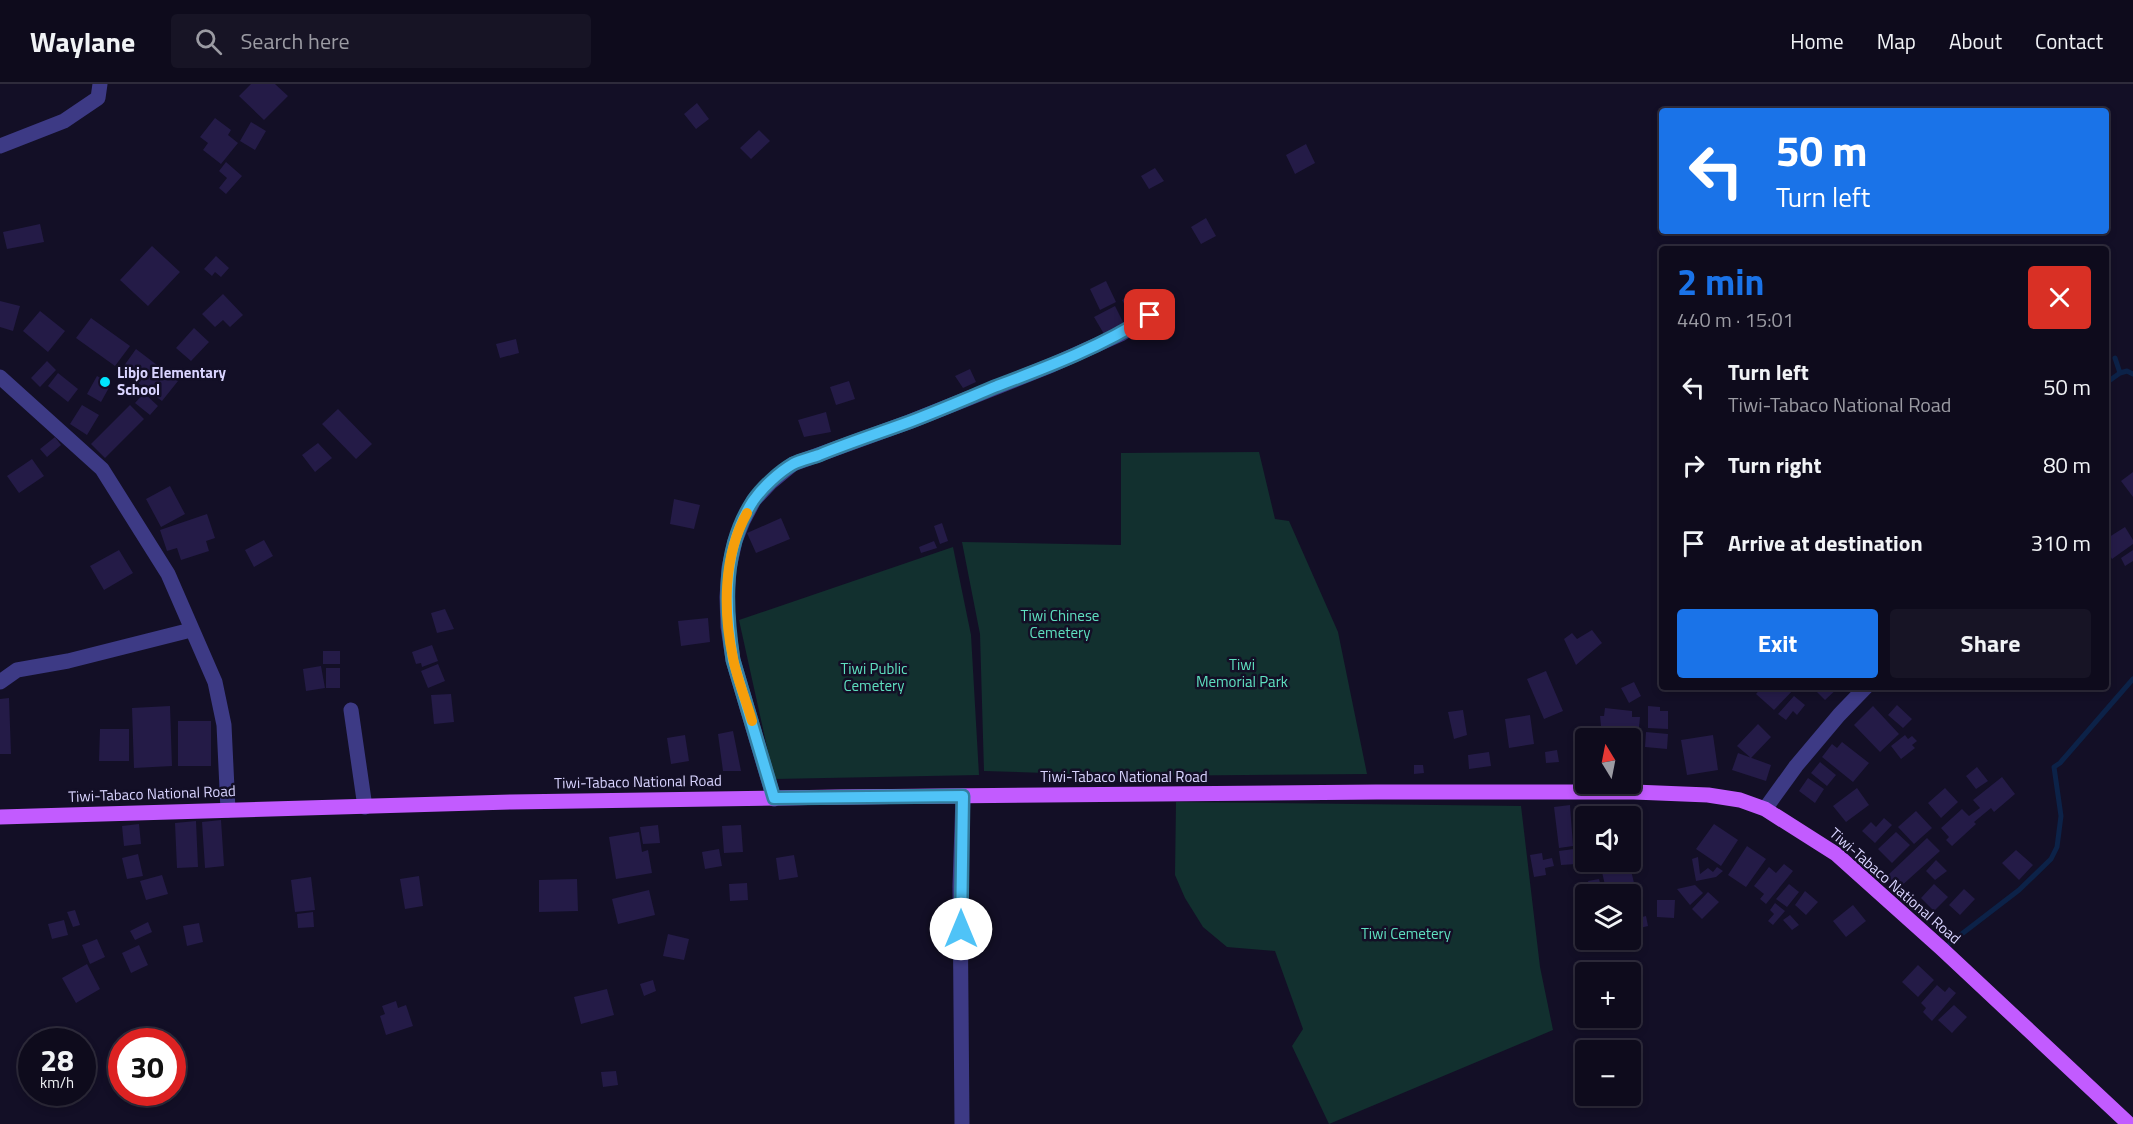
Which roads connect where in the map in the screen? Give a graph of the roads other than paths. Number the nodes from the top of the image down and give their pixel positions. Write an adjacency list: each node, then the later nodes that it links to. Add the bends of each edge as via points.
1 (100, 84): 2 (street, via 98,98 64,121)
2 (0, 146)
3 (1164, 306): 10 (street, via 1121,334 1052,365 794,464 754,500 735,541 729,568 728,627 733,660)
4 (0, 377): 5 (street, via 102,469 168,574)
5 (191, 630): 6 (street, via 68,661 17,669); 13 (street, via 215,682 224,725)
6 (0, 682)
7 (1863, 690): 12 (street, via 1796,766)
8 (351, 710): 11 (street)
9 (963, 796): 10 (main road, Tiwi-Tabaco National Road); 12 (main road, Tiwi-Tabaco National Road, via 1634,792 1708,795); 16 (street)
10 (774, 798): 11 (main road, Tiwi-Tabaco National Road)
11 (365, 807): 13 (main road, Tiwi-Tabaco National Road)
12 (1765, 809): 15 (main road, Tiwi-Tabaco National Road, via 1815,839 1856,871)
13 (228, 810): 14 (main road, Tiwi-Tabaco National Road)
14 (0, 817)
15 (2130, 1121)
16 (962, 1124)

